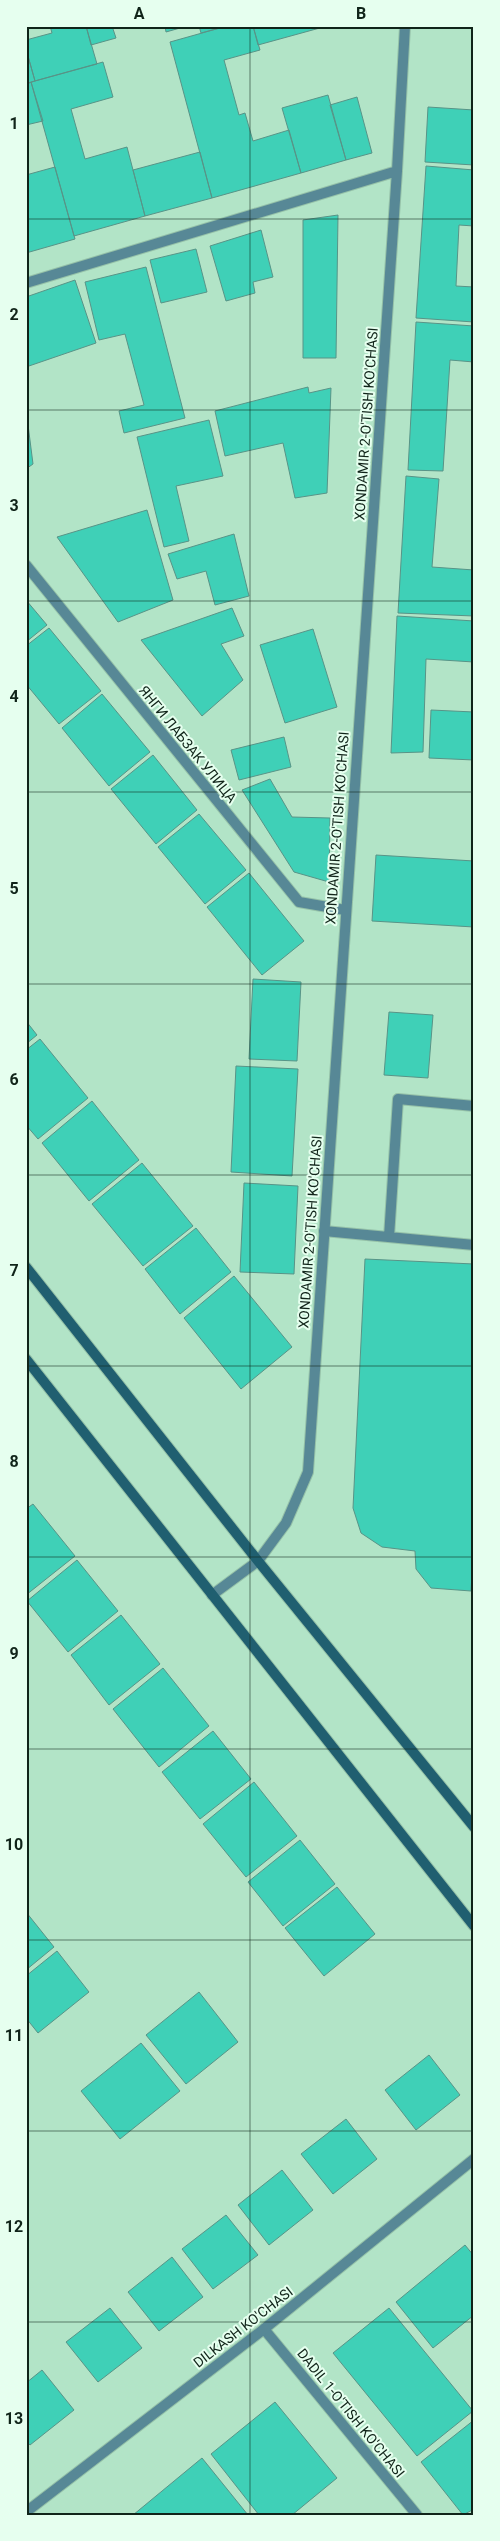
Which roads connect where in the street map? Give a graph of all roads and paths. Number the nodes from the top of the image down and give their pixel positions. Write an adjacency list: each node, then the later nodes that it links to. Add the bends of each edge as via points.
1 (405, 26): 2 (street, XONDAMIR 2-O'TISH KO'CHASI)
2 (397, 171): 3 (street); 5 (street, XONDAMIR 2-O'TISH KO'CHASI)
3 (26, 283)
4 (26, 566): 5 (street, ЯНГИ ЛАБЗАК УЛИЦА, via 299,902)
5 (345, 910): 7 (street, XONDAMIR 2-O'TISH KO'CHASI)
6 (474, 1106): 8 (street, via 398,1099)
7 (324, 1231): 8 (street); 12 (street, XONDAMIR 2-O'TISH KO'CHASI, via 308,1472 286,1523)
8 (389, 1237): 9 (street)
9 (474, 1245)
10 (26, 1267): 12 (main road)
11 (26, 1359): 13 (main road)
12 (258, 1561): 13 (street, XONDAMIR 2-O'TISH KO'CHASI); 14 (main road)
13 (212, 1595): 15 (main road)
14 (474, 1827)
15 (474, 1926)
16 (474, 2159): 17 (street, DILKASH KO'CHASI)
17 (264, 2329): 18 (street, DILKASH KO'CHASI); 19 (street, DADIL 1-O'TISH KO'CHASI)
18 (26, 2512)
19 (418, 2515)

